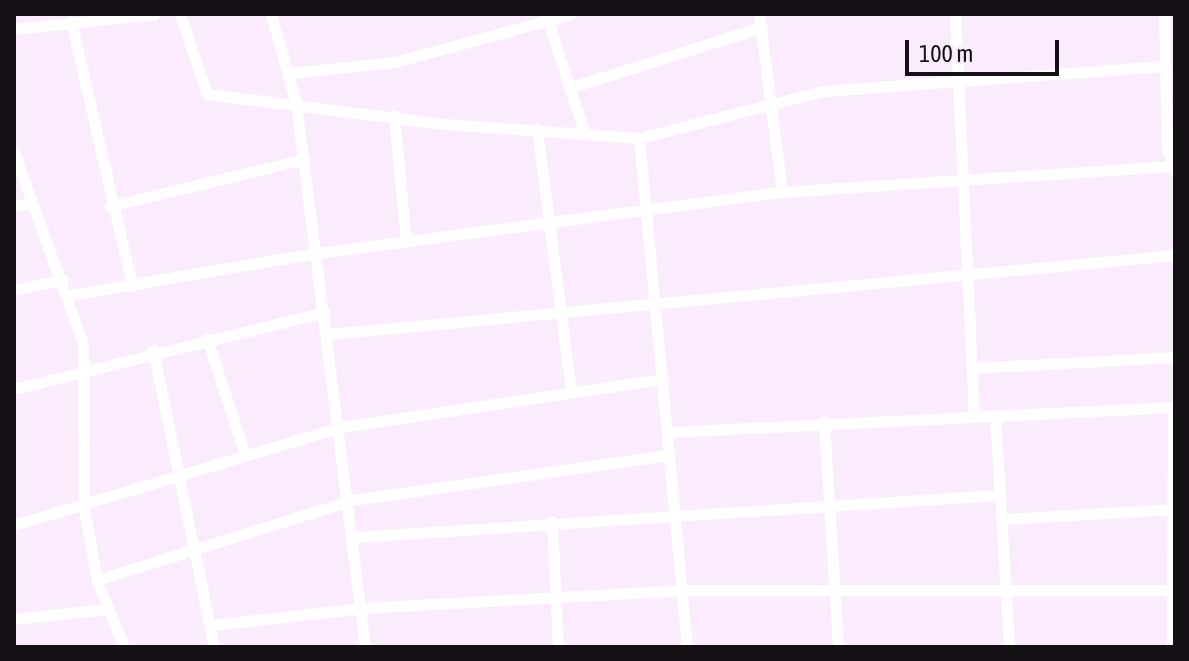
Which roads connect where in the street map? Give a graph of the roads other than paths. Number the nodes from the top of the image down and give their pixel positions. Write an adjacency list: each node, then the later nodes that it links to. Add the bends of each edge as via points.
1 (155, 14): 9 (street)
2 (180, 14): 17 (street, via 207,94)
3 (271, 14): 13 (street)
4 (571, 14): 8 (street)
5 (759, 14): 10 (street)
6 (955, 14): 14 (street)
7 (1164, 14): 12 (street)
8 (547, 17): 13 (street, via 395,62); 15 (street)
9 (71, 21): 11 (street); 29 (street)
10 (762, 27): 15 (street); 16 (street)
11 (14, 29)
12 (1164, 66): 14 (street); 24 (street)
13 (290, 73): 17 (street)
14 (960, 77): 16 (street); 25 (street)
15 (572, 87): 20 (street)
16 (773, 100): 21 (street); 26 (street)
17 (296, 103): 18 (street); 23 (street)
18 (394, 115): 19 (street); 32 (street)
19 (537, 129): 20 (street); 31 (street)
20 (584, 131): 21 (street)
21 (639, 138): 30 (street)
22 (14, 152): 27 (street)
23 (304, 159): 29 (street); 33 (street)
24 (1174, 169): 25 (street)
25 (968, 175): 26 (street); 35 (street)
26 (782, 192): 30 (street)
27 (32, 203): 28 (street); 36 (street)
28 (14, 206)
29 (110, 206): 37 (street)
30 (645, 210): 31 (street); 40 (street)
31 (550, 220): 32 (street); 41 (street)
32 (406, 242): 33 (street)
33 (317, 253): 37 (street); 42 (street)
34 (1175, 255): 35 (street)
35 (971, 272): 40 (street); 48 (street)
36 (63, 279): 38 (street); 39 (street)
37 (132, 286): 39 (street)
38 (14, 290)
39 (70, 295): 47 (street)
40 (656, 300): 41 (street); 49 (street)
41 (560, 311): 43 (street); 51 (street)
42 (325, 312): 43 (street); 44 (street)
43 (329, 334): 56 (street)
44 (207, 338): 45 (street); 59 (street)
45 (153, 350): 47 (street); 61 (street)
46 (1175, 357): 48 (street)
47 (82, 368): 50 (street); 64 (street)
48 (972, 368): 53 (street)
49 (664, 379): 51 (street); 57 (street)
50 (14, 389)
51 (571, 391): 56 (street)
52 (1174, 407): 54 (street); 58 (street)
53 (974, 415): 54 (street); 55 (street)
54 (995, 415): 62 (street)
55 (824, 422): 57 (street); 65 (street)
56 (341, 427): 59 (street); 63 (street)
57 (669, 432): 60 (street)
58 (1174, 451): 66 (street)
59 (245, 455): 61 (street)
60 (670, 455): 63 (street); 67 (street)
61 (179, 476): 64 (street); 72 (street)
62 (997, 495): 65 (street); 68 (street)
63 (352, 500): 71 (street); 72 (street)
64 (84, 508): 70 (street); 73 (street)
65 (830, 509): 67 (street); 75 (street)
66 (1172, 509): 68 (street); 74 (street)
67 (676, 513): 69 (street); 76 (street)
68 (1001, 519): 77 (street)
69 (552, 521): 71 (street); 78 (street)
70 (14, 525)
71 (356, 537): 79 (street)
72 (195, 553): 73 (street); 82 (street)
73 (97, 580): 80 (street)
74 (1173, 584): 77 (street); 90 (street)
75 (834, 589): 76 (street); 77 (street); 88 (street)
76 (681, 590): 78 (street); 87 (street)
77 (1003, 591): 89 (street)
78 (555, 597): 79 (street); 86 (street)
79 (363, 608): 82 (street); 85 (street)
80 (106, 609): 81 (street); 83 (street)
81 (14, 619)
82 (212, 625): 84 (street)
83 (124, 647)
84 (214, 647)
85 (365, 647)
86 (558, 647)
87 (687, 647)
88 (838, 647)
89 (1009, 647)
90 (1172, 647)

